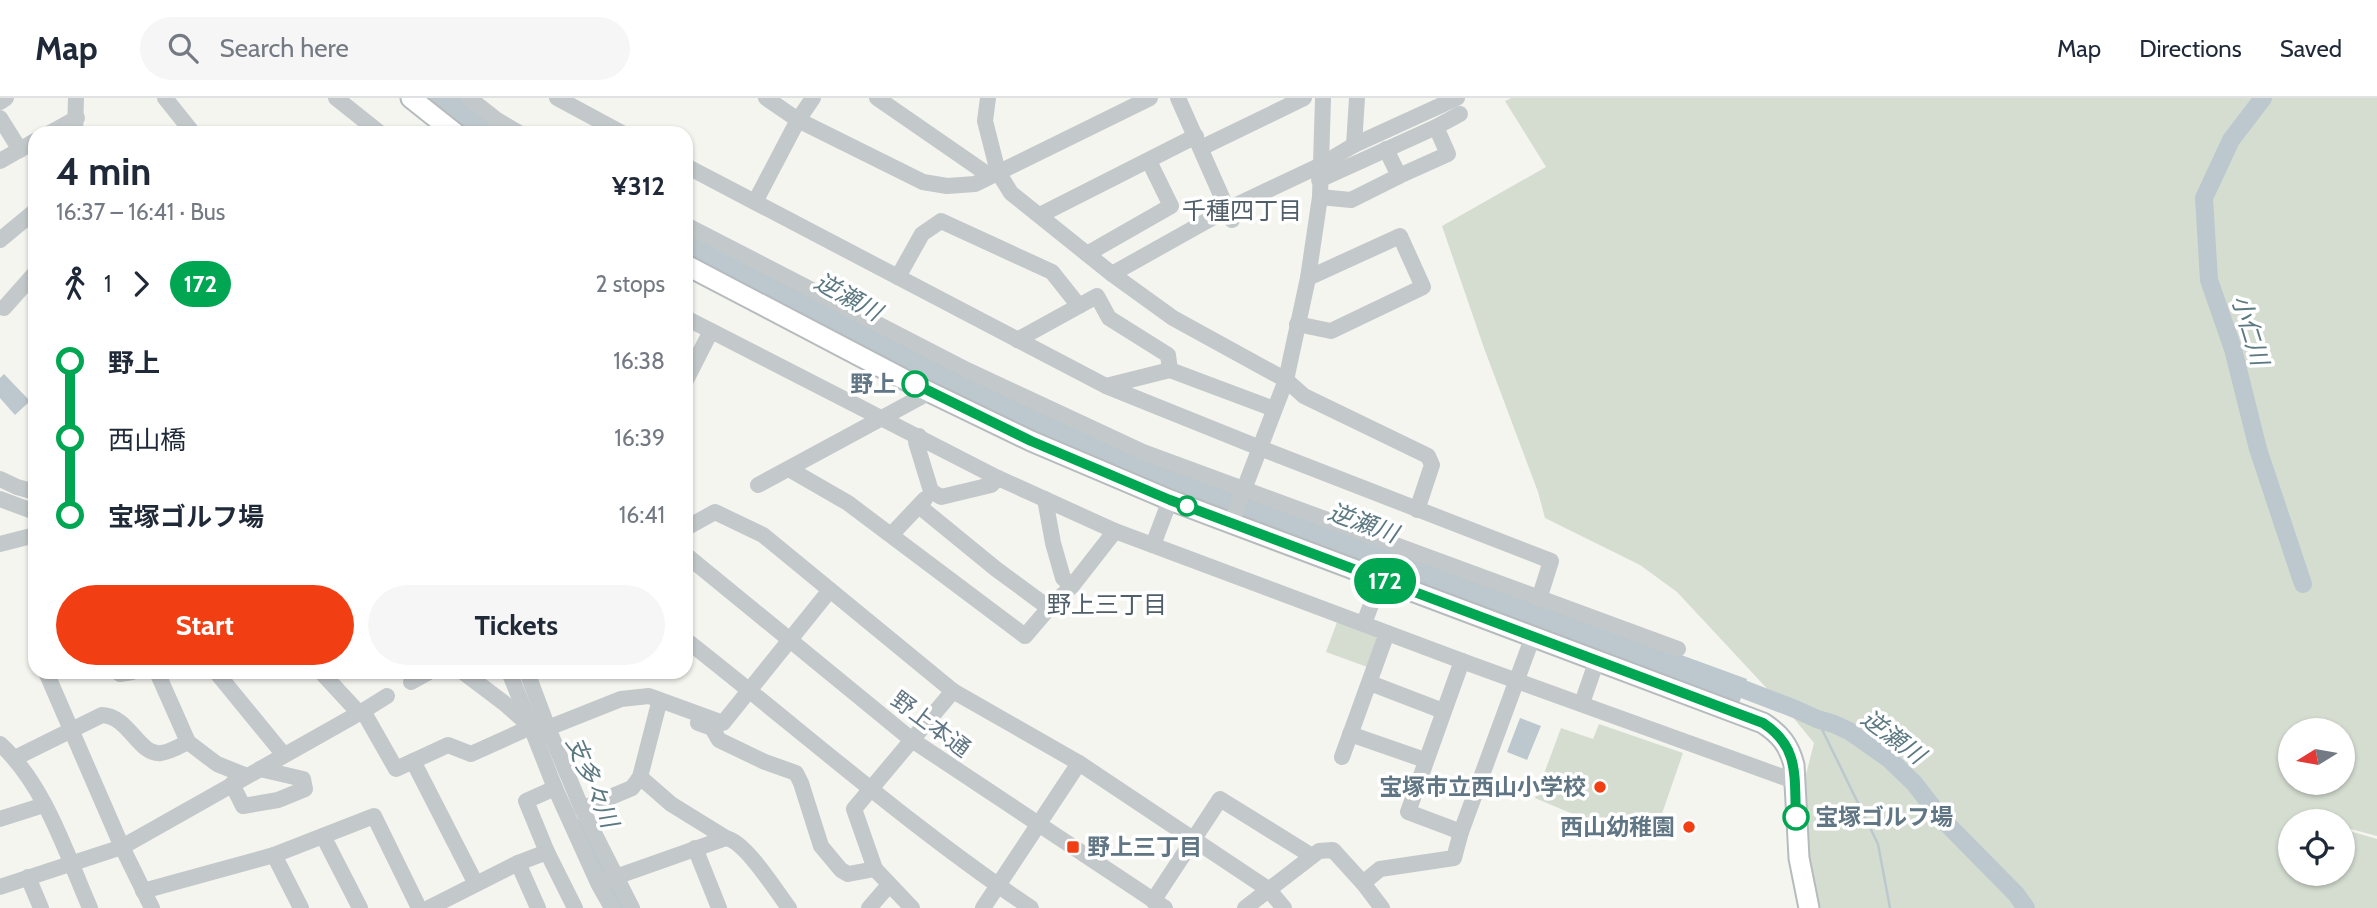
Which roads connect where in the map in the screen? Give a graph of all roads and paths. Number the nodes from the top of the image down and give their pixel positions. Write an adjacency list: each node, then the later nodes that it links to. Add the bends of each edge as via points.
1 (6, 98): 17 (street)
2 (76, 98): 21 (street)
3 (165, 98): 22 (street)
4 (336, 98): 23 (street)
5 (411, 98): 24 (main road)
6 (469, 98): 25 (street)
7 (557, 98): 26 (street)
8 (766, 98): 20 (street)
9 (813, 98): 20 (street)
10 (877, 98): 36 (street)
11 (988, 98): 36 (street, via 985,121)
12 (1150, 98): 36 (street)
13 (1178, 98): 28 (street)
14 (1304, 98): 28 (street)
15 (1323, 98): 38 (street)
16 (1357, 98): 30 (street)
17 (0, 102)
18 (1459, 106): 27 (street); 30 (street)
19 (0, 118): 32 (street)
20 (798, 120): 36 (street, via 923,183 975,184); 39 (street)
21 (76, 126)
22 (186, 126)
23 (371, 126)
24 (446, 126)
25 (507, 126)
26 (609, 126)
27 (1436, 127): 31 (street); 37 (street, via 1448,154)
28 (1199, 142): 34 (street); 41 (street)
29 (28, 145): 32 (street)
30 (1354, 145): 38 (street)
31 (1386, 149): 37 (street); 38 (street)
32 (20, 150): 33 (street)
33 (0, 161)
34 (1149, 162): 40 (street); 45 (street, via 1171,206)
35 (693, 170): 39 (street)
36 (994, 174): 40 (street)
37 (1399, 176): 38 (street, via 1351,200)
38 (1319, 181): 41 (street); 49 (street)
39 (755, 202): 48 (street)
40 (1040, 215): 45 (street)
41 (1230, 215): 47 (street)
42 (28, 217): 44 (street)
43 (693, 229): 70 (street, via 967,370 1143,452)
44 (0, 240)
45 (1087, 254): 47 (street)
46 (693, 269): 61 (main road)
47 (1112, 274): 59 (street, via 1173,318)
48 (898, 277): 51 (street, via 922,234 941,221 1052,271); 56 (street)
49 (1308, 278): 54 (street); 54 (street, via 1400,236 1423,288 1331,331)
50 (28, 281): 52 (street)
51 (1079, 306): 56 (street); 58 (street, via 1097,296 1109,318 1168,355)
52 (4, 308)
53 (693, 322): 55 (street)
54 (1297, 324): 59 (street)
55 (711, 331): 57 (street); 63 (street)
56 (1017, 340): 60 (street)
57 (693, 366)
58 (1170, 370): 60 (street); 62 (street)
59 (1286, 380): 62 (street); 78 (street, via 1304,396 1428,456 1433,465)
60 (1106, 386): 65 (street)
61 (930, 392): 63 (street); 75 (main road, via 1079,463)
62 (1274, 409): 65 (street)
63 (882, 417): 64 (street); 66 (street)
64 (919, 436): 67 (street); 72 (street, via 916,442)
65 (1259, 449): 70 (street); 78 (street)
66 (789, 469): 69 (street); 82 (street)
67 (998, 478): 72 (street, via 991,485 944,498); 74 (street)
68 (0, 479): 71 (street)
69 (758, 485)
70 (1242, 489): 79 (street); 90 (street)
71 (28, 490)
72 (931, 491): 76 (street)
73 (0, 499): 77 (street)
74 (1045, 499): 81 (street); 88 (street, via 1063,578)
75 (1170, 500): 79 (main road); 85 (street)
76 (919, 506): 82 (street); 91 (street)
77 (28, 509)
78 (1417, 510): 90 (street, via 1551,561)
79 (1231, 523): 87 (main road)
80 (693, 524): 89 (street, via 715,512 763,535)
81 (1115, 531): 85 (street); 88 (street)
82 (892, 534): 91 (street, via 1025,636)
83 (28, 537): 84 (street)
84 (0, 544)
85 (1153, 545): 92 (street)
86 (693, 561): 95 (street, 野上本通)
87 (1381, 579): 92 (street); 94 (main road)
88 (1072, 586): 91 (street)
89 (830, 590): 95 (street); 112 (street)
90 (1539, 599): 97 (street)
91 (1049, 608)
92 (1364, 623): 93 (street)
93 (1387, 633): 99 (street); 110 (street)
94 (1533, 636): 98 (main road); 108 (street)
95 (789, 640): 111 (street); 121 (street, 野上本通)
96 (693, 645): 111 (street)
97 (1678, 649)
98 (1597, 660): 115 (street); 132 (main road, via 1763,723 1788,748)
99 (1462, 661): 108 (street); 116 (street)
100 (49, 679): 119 (street)
101 (160, 679): 122 (street)
102 (222, 679): 124 (street)
103 (328, 679): 117 (street)
104 (416, 679): 109 (street)
105 (472, 679): 118 (street)
106 (513, 679): 118 (street)
107 (533, 679): 118 (street)
108 (1518, 680): 115 (street); 139 (street)
109 (411, 682)
110 (1370, 683): 116 (street); 120 (street)
111 (749, 689): 114 (street, via 723,723); 134 (street)
112 (953, 691): 121 (street); 129 (street)
113 (387, 696): 117 (street)
114 (653, 702): 118 (street, via 621,699); 131 (street); 150 (street, via 712,729 719,740 796,773 826,853 848,874)
115 (1581, 703): 132 (street)
116 (1443, 711): 127 (street)
117 (361, 712): 124 (street); 128 (street, via 396,769)
118 (540, 727): 128 (street, via 471,754 448,745); 133 (street); 136 (street)
119 (71, 729): 122 (street, via 111,715 155,753); 126 (street); 143 (street)
120 (1350, 734): 125 (street); 127 (street)
121 (912, 740): 134 (street); 138 (street, 野上本通)
122 (188, 742): 130 (street, via 217,764)
123 (0, 744): 126 (street)
124 (284, 755): 130 (street)
125 (1342, 757)
126 (15, 758): 135 (street)
127 (1425, 760): 139 (street, via 1408,812)
128 (413, 761): 154 (street)
129 (1079, 763): 138 (street); 142 (street)
130 (246, 776): 143 (street)
131 (640, 777): 136 (street, via 632,788); 141 (street, via 671,804)
132 (1794, 781): 181 (main road, via 1799,858)
133 (555, 788): 145 (street, via 526,800); 152 (street)
134 (870, 789): 150 (street, via 854,809); 156 (street)
135 (44, 805): 137 (street); 148 (street)
136 (582, 809): 152 (street)
137 (0, 819)
138 (1039, 825): 156 (street); 160 (street, 野上本通)
139 (1461, 832): 153 (street, via 1454,859 1380,869)
140 (323, 836): 146 (street); 165 (street); 166 (street, via 374,816)
141 (726, 838): 144 (street); 173 (street, via 747,853)
142 (1194, 839): 147 (street, via 1220,799); 158 (street); 160 (street)
143 (122, 847): 148 (street); 159 (street)
144 (695, 848): 152 (street); 172 (street)
145 (547, 852): 149 (street); 169 (street)
146 (274, 855): 159 (street); 164 (street)
147 (1312, 856): 153 (street, via 1333,850); 158 (street)
148 (70, 863): 151 (street); 162 (street)
149 (518, 863): 154 (street); 168 (street)
150 (875, 869): 155 (street)
151 (28, 877): 157 (street); 161 (street)
152 (607, 880): 170 (street); 171 (street)
153 (1363, 883): 180 (street)
154 (476, 884): 167 (street)
155 (889, 885): 174 (street); 175 (street)
156 (999, 886): 176 (street); 177 (street)
157 (0, 887)
158 (1268, 889): 178 (street); 179 (street)
159 (143, 891): 163 (street)
160 (1159, 904)
161 (41, 908)
162 (90, 908)
163 (152, 908)
164 (300, 908)
165 (360, 908)
166 (419, 908)
167 (429, 908)
168 (538, 908)
169 (575, 908)
170 (612, 908)
171 (632, 908)
172 (719, 908)
173 (789, 908)
174 (869, 908)
175 (912, 908)
176 (983, 908)
177 (1031, 908)
178 (1245, 908)
179 (1284, 908)
180 (1382, 908)
181 (1809, 908)

